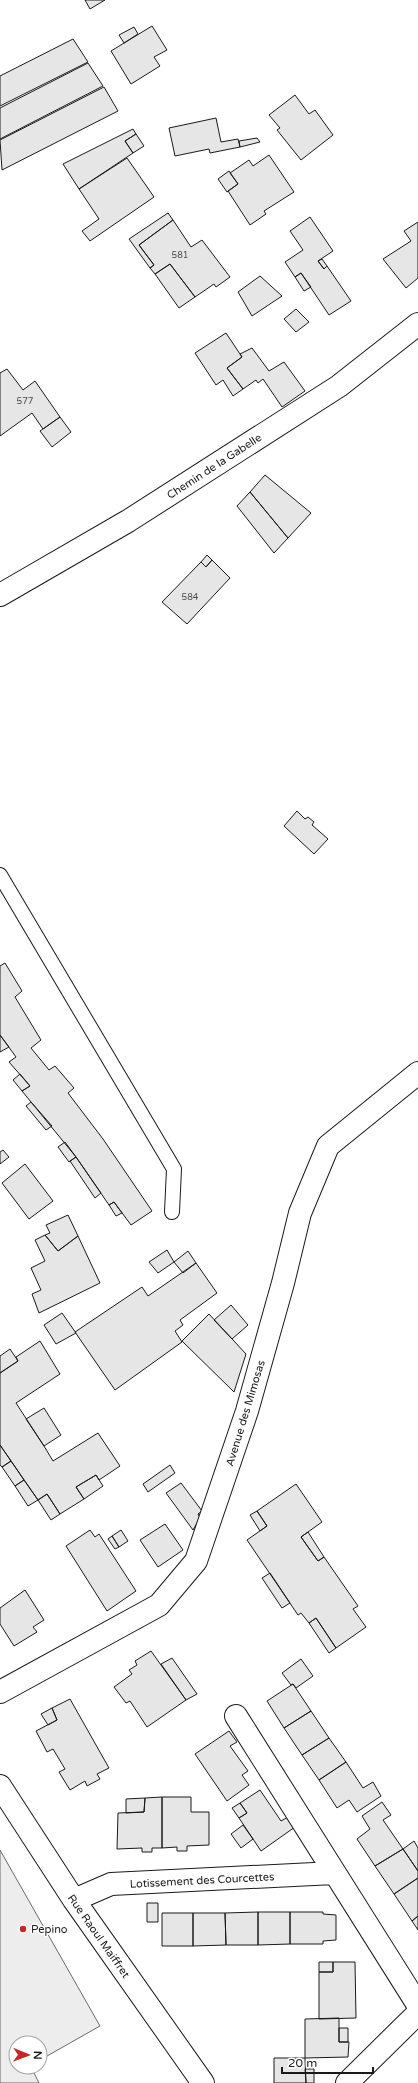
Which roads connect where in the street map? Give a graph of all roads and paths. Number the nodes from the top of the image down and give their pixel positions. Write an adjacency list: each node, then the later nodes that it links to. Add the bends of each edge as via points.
1 (418, 324): 2 (street, Chemin de la Gabelle, via 339,386 128,521)
2 (0, 595)
3 (0, 875): 5 (lane, via 174,1169)
4 (418, 1073): 6 (street, Avenue des Mimosas, via 328,1146 300,1213 248,1411 196,1561 159,1606)
5 (172, 1212)
6 (0, 1692)
7 (236, 1716): 9 (street)
8 (0, 1786): 10 (street, Rue Raoul Maiffret)
9 (334, 1873): 10 (street, Lotissement des Courcettes, via 111,1884); 11 (street)
10 (74, 1900): 13 (street, Rue Raoul Maiffret)
11 (418, 2005)
12 (418, 2013): 14 (street)
13 (203, 2083)
14 (347, 2083)

